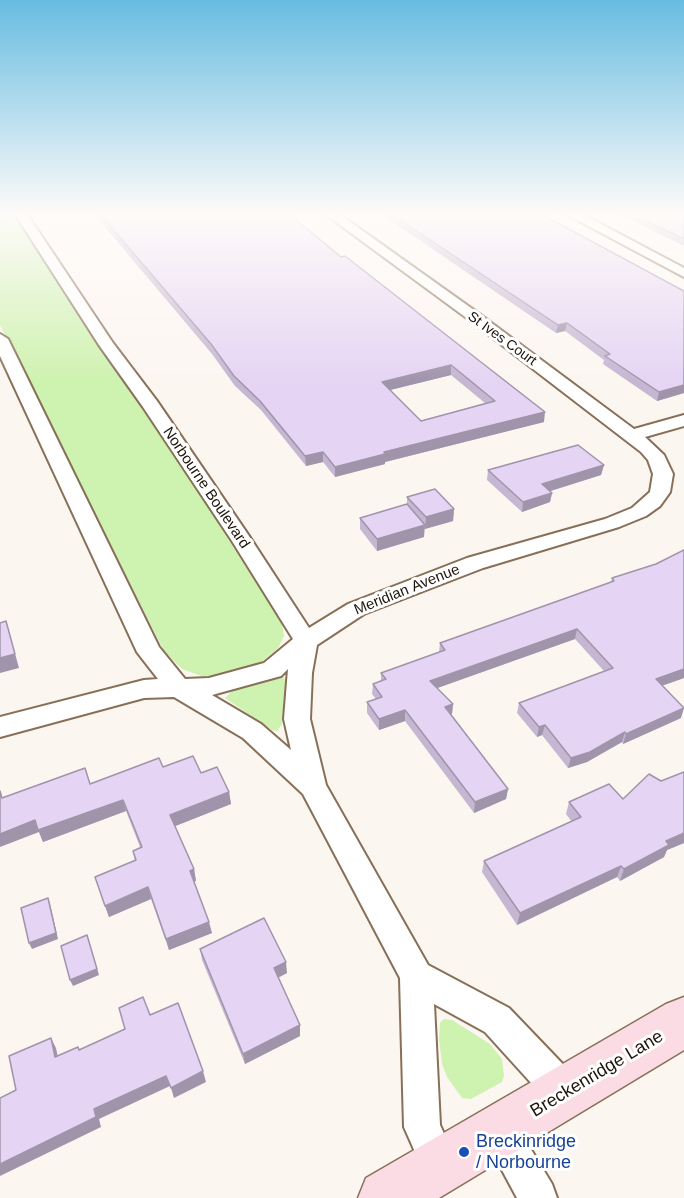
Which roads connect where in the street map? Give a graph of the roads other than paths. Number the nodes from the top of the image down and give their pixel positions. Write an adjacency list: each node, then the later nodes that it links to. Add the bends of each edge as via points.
1 (58, 270): 7 (street, Norbourne Boulevard)
2 (408, 270): 5 (street, St Ives Court)
3 (0, 339): 8 (street, via 149,652)
4 (684, 420): 5 (street)
5 (631, 435): 6 (street, St Ives Court, via 648,448)
6 (663, 474): 7 (street, Meridian Avenue, via 660,492 639,512 399,591 345,615)
7 (306, 641): 8 (street, Meridian Avenue, via 272,670 229,683); 10 (street, via 297,719)
8 (180, 689): 9 (street, Meridian Avenue, via 144,689); 10 (street, via 252,731)
9 (0, 727)
10 (313, 786): 11 (street)
11 (416, 976): 13 (street, via 496,1020); 15 (street, via 422,1127)
12 (684, 1022): 13 (main road, Breckenridge Lane)
13 (565, 1093): 14 (main road, Breckenridge Lane)
14 (500, 1131): 15 (main road, Breckenridge Lane); 17 (street)
15 (440, 1166): 16 (main road, Breckenridge Lane)
16 (386, 1198)
17 (538, 1198)

